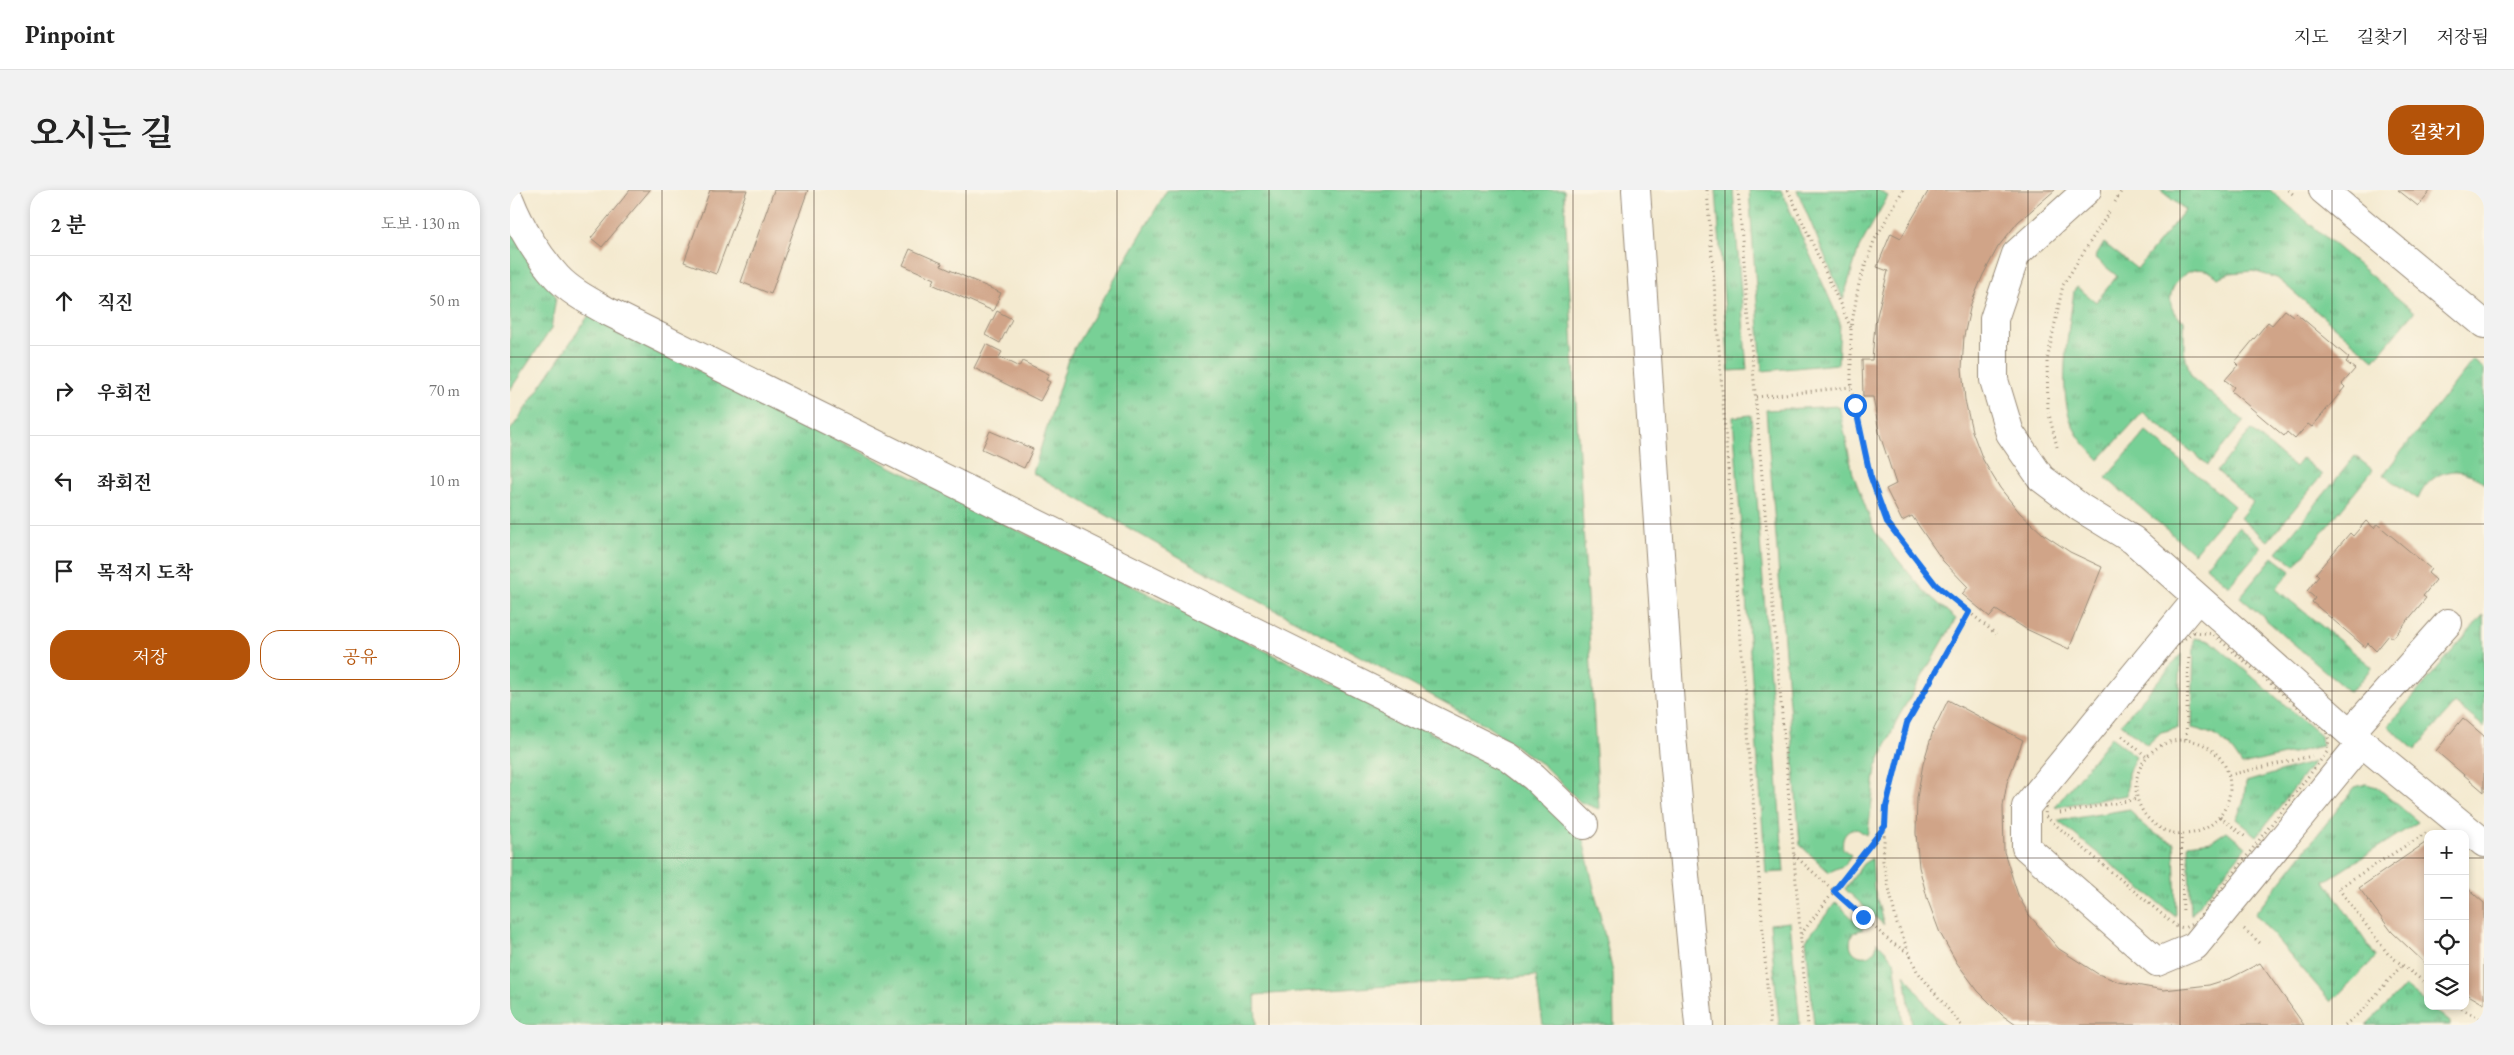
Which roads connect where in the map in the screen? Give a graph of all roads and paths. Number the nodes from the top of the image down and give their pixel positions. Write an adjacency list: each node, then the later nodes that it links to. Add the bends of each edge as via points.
1 (1636, 190): 48 (street, via 1672,736)
2 (1707, 190): 49 (path)
3 (1738, 190): 13 (path)
4 (1788, 190): 11 (path)
5 (1903, 190): 11 (path, via 1874,241 1859,283)
6 (2087, 190): 15 (street, via 2016,254 1994,319 1994,380 2010,434 2041,478 2081,508 2133,540)
7 (2122, 190): 14 (path, via 2063,285 2047,361 2048,410)
8 (2323, 190): 10 (street)
9 (510, 201): 31 (street, via 538,252 558,278 605,310 1508,757)
10 (2484, 324)
11 (1850, 328): 12 (path)
12 (1851, 387): 13 (path); 16 (path, via 1870,475 1887,522 1936,585)
13 (1756, 397): 37 (path)
14 (2058, 453)
15 (2197, 599): 23 (street); 23 (street, via 2026,807 2026,847 2135,943 2157,962 2195,946)
16 (1969, 612): 18 (path); 32 (path, via 1907,723 1886,807)
17 (2448, 623): 23 (street)
18 (1996, 634)
19 (2190, 634): 20 (path); 22 (path); 25 (path, via 2213,634 2326,731 2330,740)
20 (2190, 644)
21 (2190, 653): 24 (path)
22 (2110, 726): 26 (path); 29 (path, via 2046,805)
23 (2355, 738): 35 (street)
24 (2186, 740): 26 (path, via 2158,747); 27 (path, via 2201,742 2214,750 2224,761)
25 (2327, 752): 27 (path); 36 (path)
26 (2147, 757): 28 (path, via 2136,784)
27 (2229, 775): 30 (path, via 2228,804)
28 (2138, 799): 29 (path); 33 (path, via 2154,824)
29 (2045, 816): 40 (path, via 2176,926)
30 (2220, 817): 33 (path, via 2202,830); 36 (path)
31 (1584, 825)
32 (1885, 826): 38 (path); 43 (path, via 1883,861 1897,924)
33 (2181, 834): 40 (path)
34 (2424, 834): 44 (path, via 2338,888 2388,954)
35 (2484, 843)
36 (2256, 845): 40 (path, via 2196,922)
37 (1794, 855): 38 (path); 41 (path)
38 (1834, 891): 41 (path); 43 (path, via 1892,943)
39 (2244, 921): 42 (path, via 2244,929)
40 (2184, 928)
41 (1800, 934): 50 (path)
42 (2260, 943)
43 (1910, 954): 51 (path, via 1917,971)
44 (2401, 966): 45 (path); 52 (path, via 2363,1010)
45 (2424, 982)
46 (2464, 1010): 47 (path)
47 (2484, 1021)
48 (1699, 1025)
49 (1770, 1025)
50 (1808, 1025)
51 (1961, 1025)
52 (2345, 1025)

